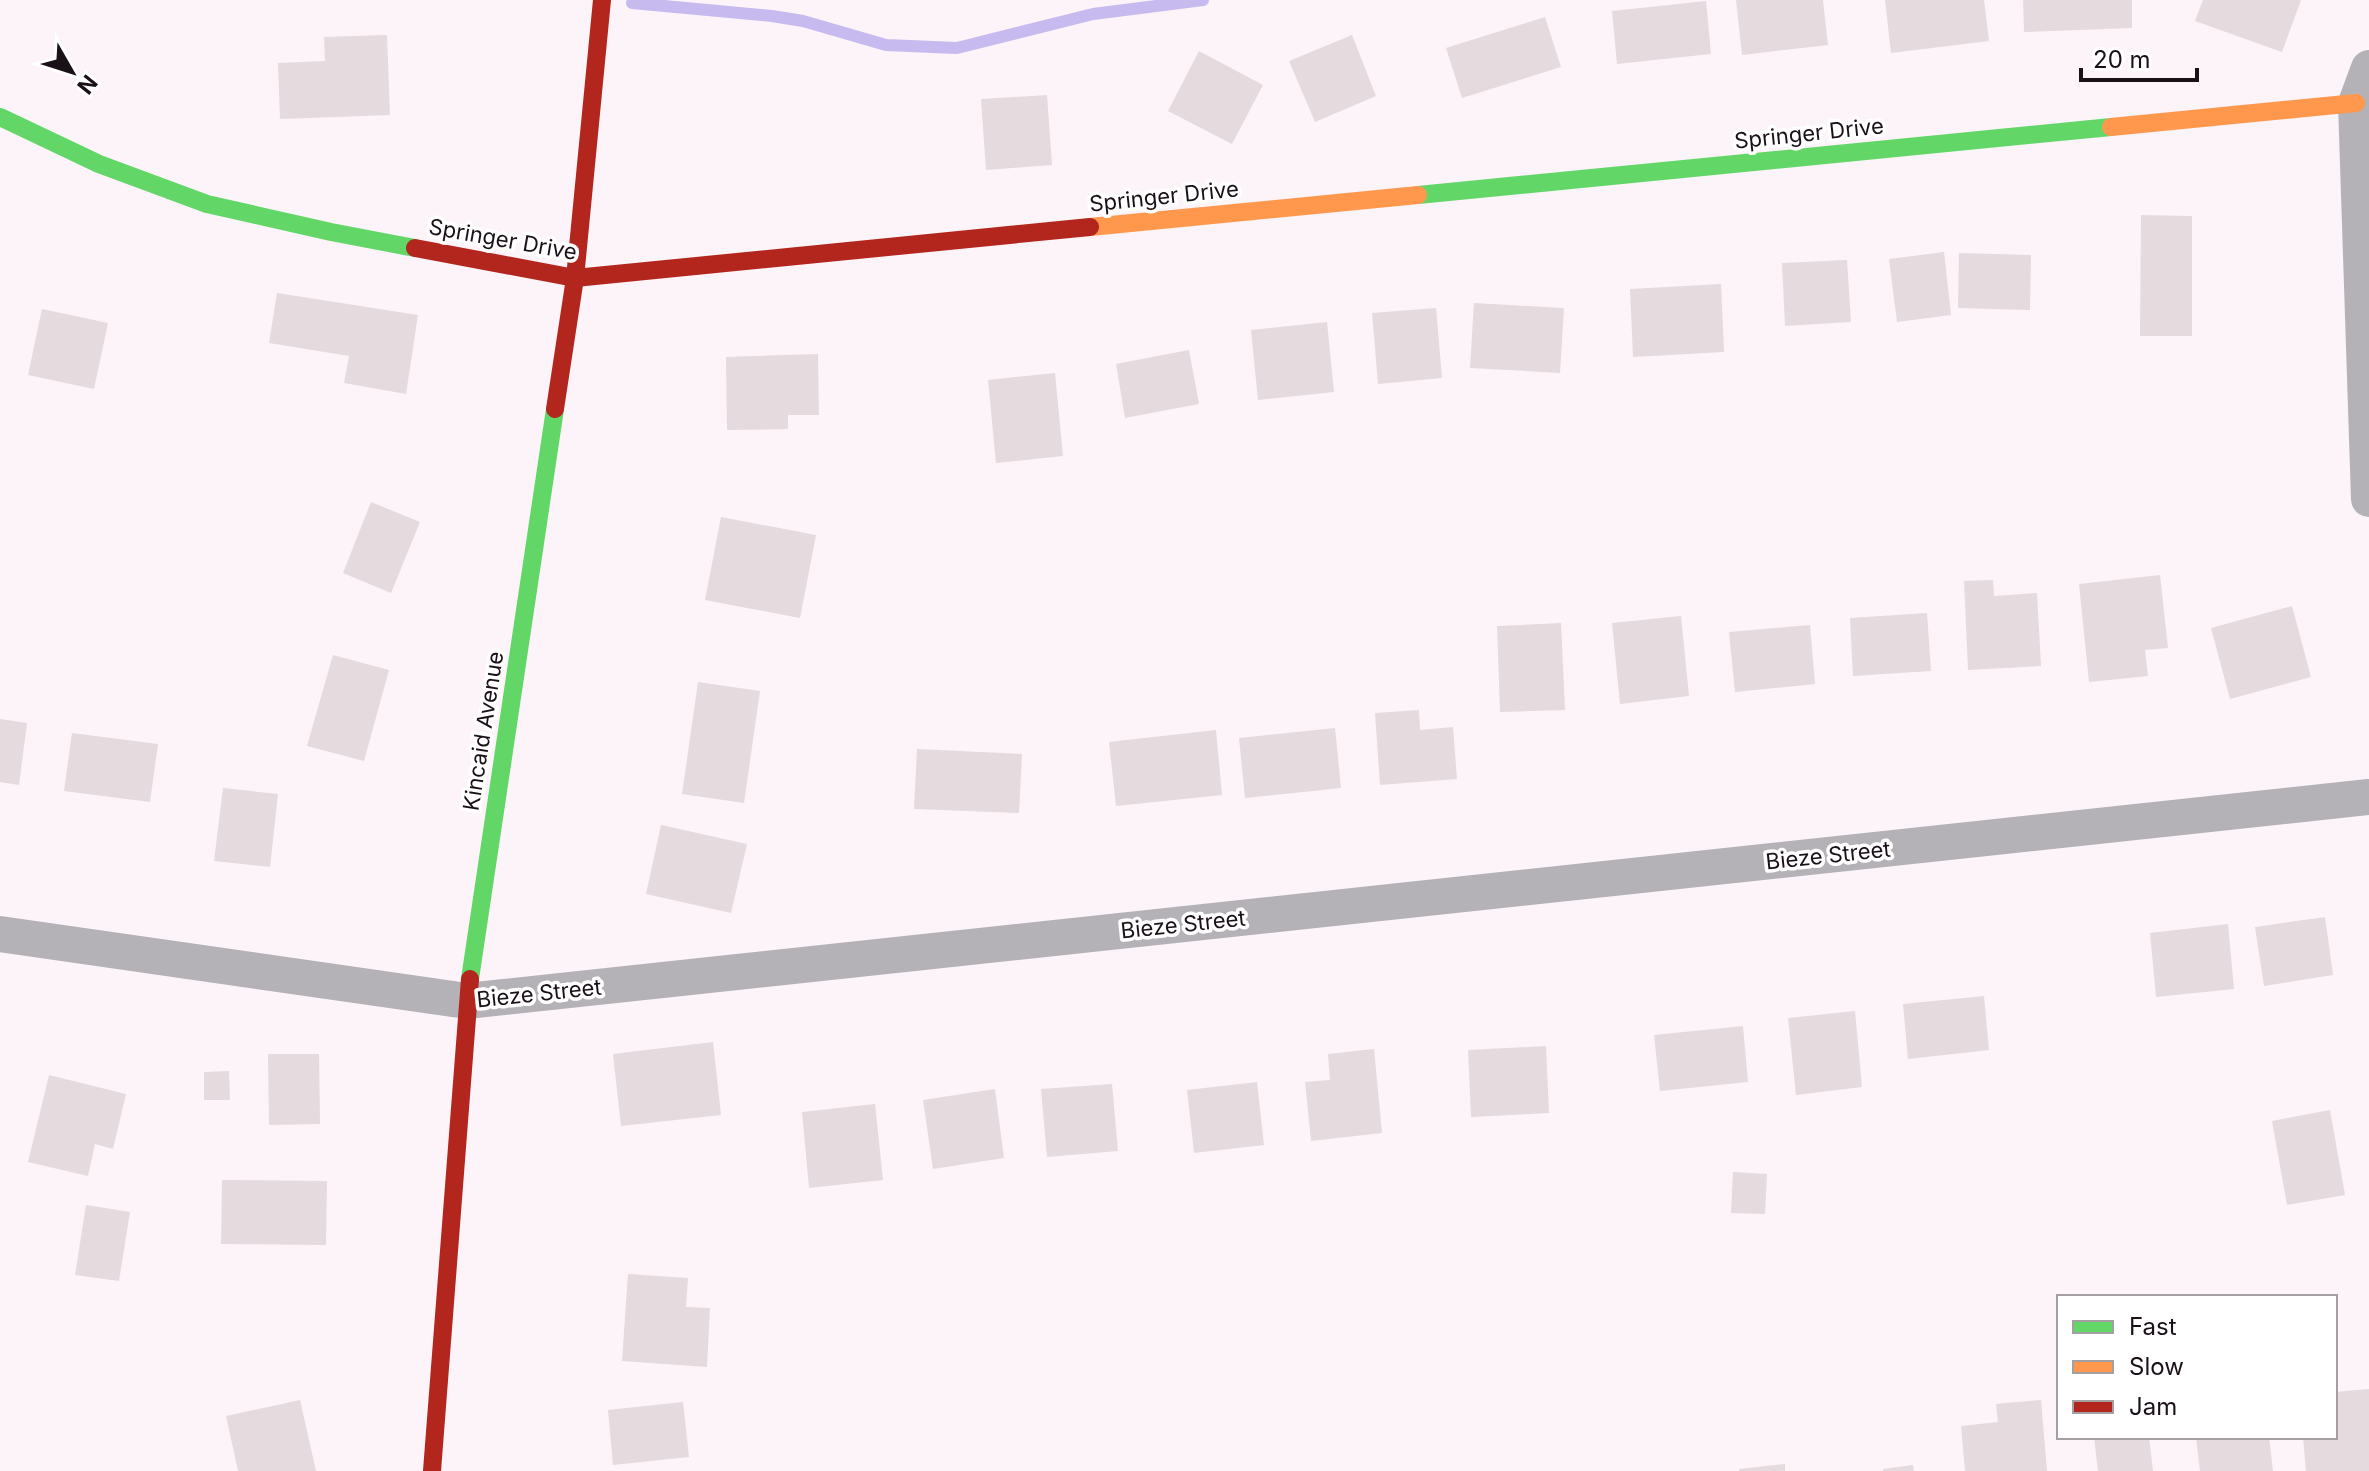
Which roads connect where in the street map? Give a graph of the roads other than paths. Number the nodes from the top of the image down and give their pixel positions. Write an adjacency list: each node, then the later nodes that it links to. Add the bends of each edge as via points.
1 (602, 0): 5 (street, Kincaid Avenue)
2 (2369, 68): 3 (street)
3 (2356, 103): 5 (street, Springer Drive); 6 (street)
4 (0, 117): 5 (street, Springer Drive, via 99,164 207,204)
5 (575, 278): 9 (street, Kincaid Avenue)
6 (2369, 499)
7 (2369, 797): 9 (street, Bieze Street)
8 (0, 934): 9 (street, Bieze Street)
9 (467, 1001): 10 (street, Kincaid Avenue)
10 (432, 1471)

